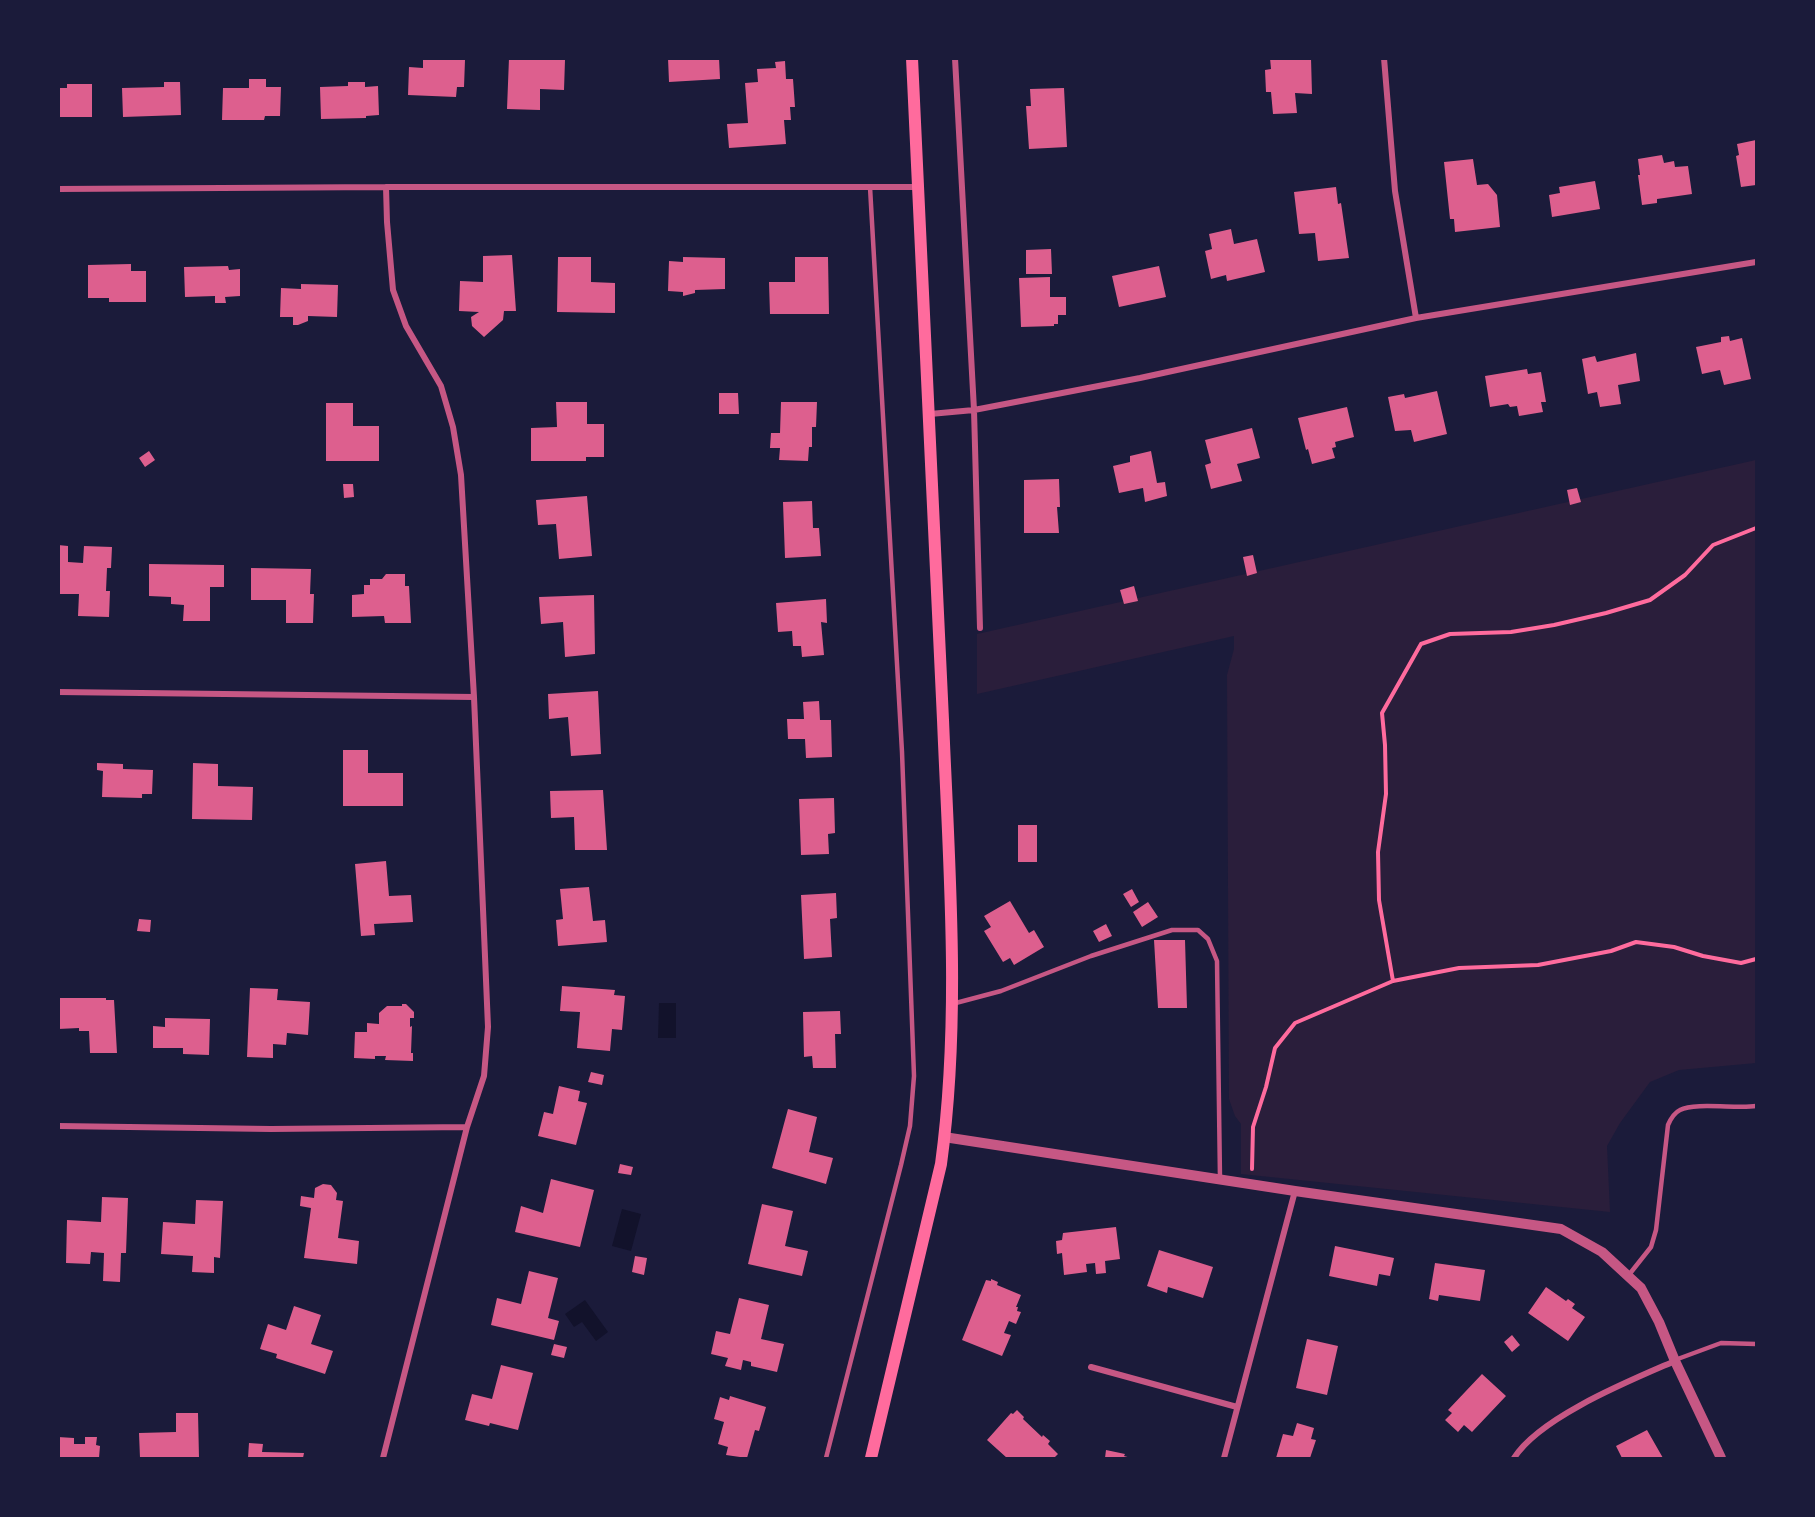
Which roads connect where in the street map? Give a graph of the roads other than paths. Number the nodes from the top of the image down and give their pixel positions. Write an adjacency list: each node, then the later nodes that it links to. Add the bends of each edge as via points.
1 (912, 58): 5 (main road)
2 (956, 58): 10 (street)
3 (1384, 58): 9 (street, via 1395,191)
4 (387, 187): 6 (street); 7 (street); 14 (street, via 393,290 406,326 441,386 453,427 461,476)
5 (918, 187): 6 (street); 11 (main road)
6 (870, 188): 28 (lane, via 902,752 914,1076 910,1126)
7 (58, 189)
8 (1756, 262): 9 (street)
9 (1416, 318): 10 (street)
10 (974, 410): 11 (street); 12 (street)
11 (930, 414): 15 (main road)
12 (980, 628)
13 (58, 692): 14 (street)
14 (474, 697): 18 (street, via 488,1027 484,1076)
15 (952, 1004): 19 (main road); 20 (lane, via 1001,991 1172,930 1198,930 1208,939 1217,961)
16 (1756, 1106): 22 (lane, via 1693,1107 1681,1109 1672,1117 1656,1230 1651,1247)
17 (58, 1126): 18 (street)
18 (467, 1127): 27 (street)
19 (944, 1137): 20 (street); 29 (main road)
20 (1220, 1180): 21 (street)
21 (1295, 1191): 22 (street, via 1561,1229 1602,1252); 26 (street)
22 (1628, 1276): 24 (street, via 1641,1288)
23 (1756, 1344): 24 (lane, via 1721,1343)
24 (1675, 1360): 31 (street, via 1609,1389 1560,1418 1521,1447); 32 (street)
25 (1091, 1367): 26 (street)
26 (1237, 1407): 30 (street)
27 (383, 1458)
28 (826, 1458)
29 (871, 1458)
30 (1224, 1458)
31 (1514, 1458)
32 (1721, 1458)

